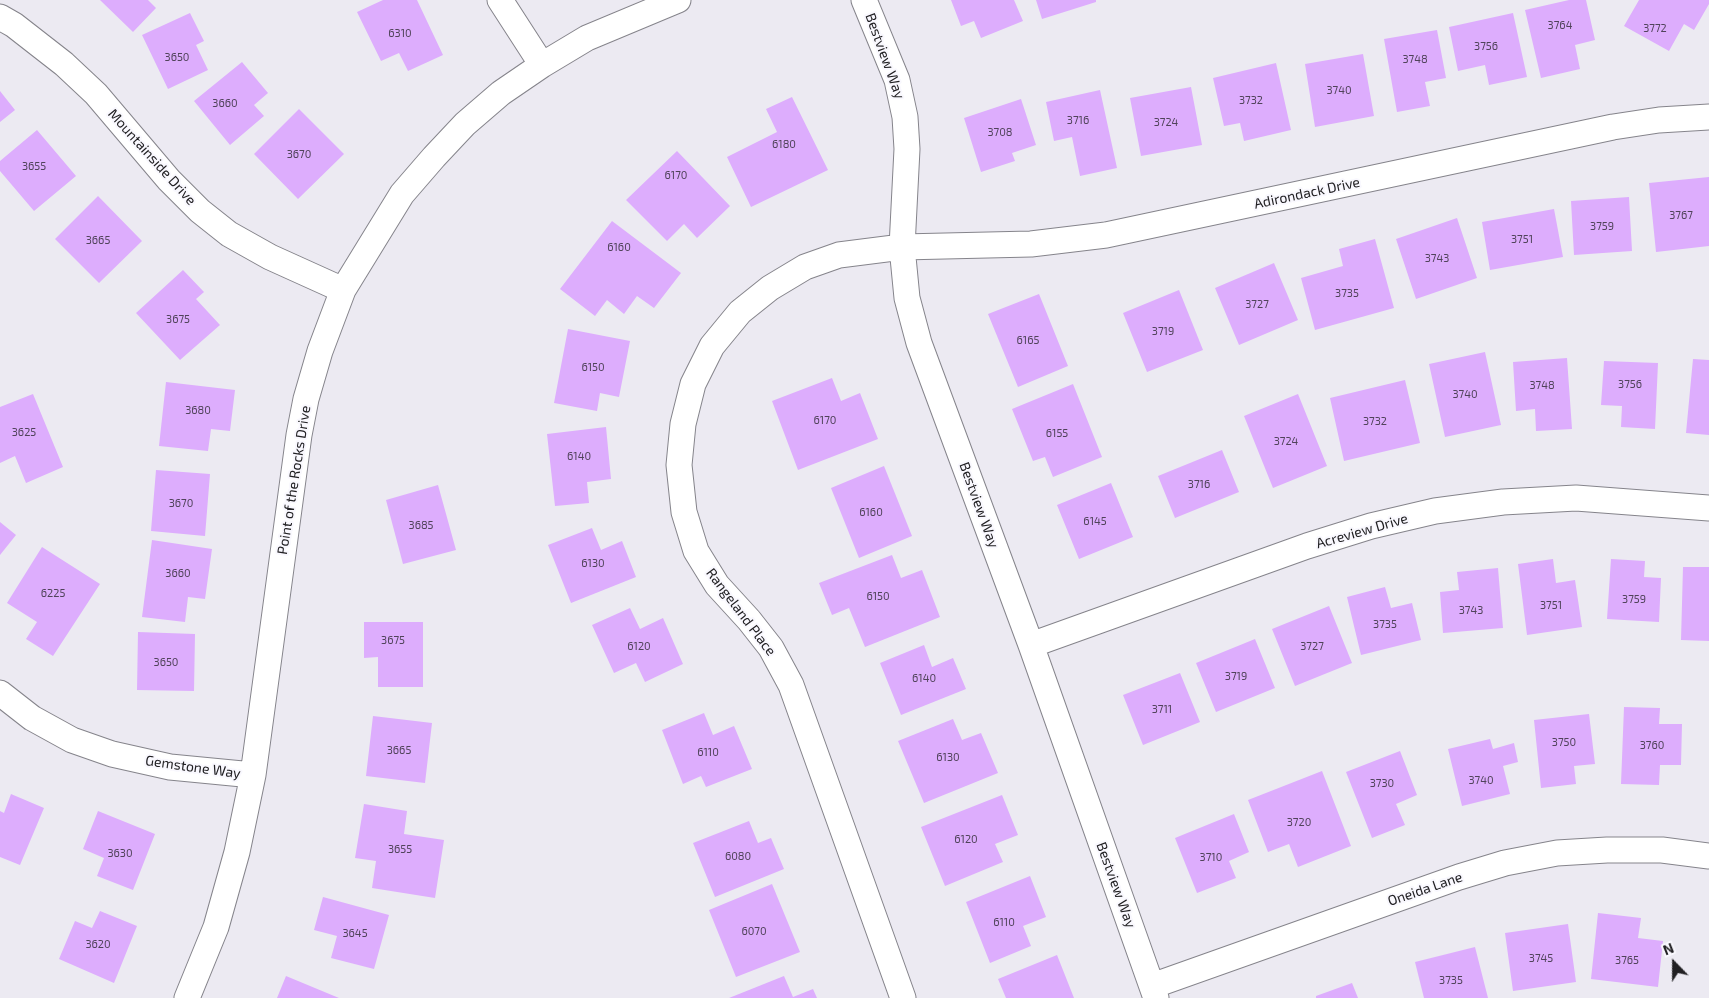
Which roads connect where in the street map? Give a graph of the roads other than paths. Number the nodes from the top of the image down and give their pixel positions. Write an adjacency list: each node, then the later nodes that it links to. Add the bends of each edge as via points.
1 (500, 0): 5 (street)
2 (678, 0): 5 (street, Point of the Rocks Drive, via 587,38)
3 (864, 0): 7 (street, Bestview Way, via 897,80 905,117 907,148)
4 (0, 17): 8 (street, Mountainside Drive, via 64,64 96,94 168,180 200,211 229,234 270,258)
5 (542, 65): 8 (street, Point of the Rocks Drive, via 501,93 434,156 402,194)
6 (1709, 117): 7 (street, Adirondack Drive, via 1613,127 1106,235 1031,244)
7 (902, 247): 10 (street, Bestview Way, via 907,298 919,343); 16 (street, Rangeland Place, via 839,255 805,267 770,288 740,312 712,346 693,384 683,424 679,466 684,512 696,551 717,585 771,648 791,685)
8 (343, 290): 12 (street, Point of the Rocks Drive, via 320,350 299,435)
9 (1709, 508): 10 (street, Acreview Drive, via 1576,498 1503,502 1435,511 1370,526 1307,546)
10 (1031, 645): 14 (street, Bestview Way)
11 (0, 693): 12 (street, Gemstone Way, via 32,718 72,740 112,754 170,767)
12 (253, 775): 15 (street, Point of the Rocks Drive, via 237,852 216,927)
13 (1709, 856): 14 (street, Oneida Lane, via 1662,850 1607,850 1557,853 1505,863 1459,876)
14 (1154, 992)
15 (187, 998)
16 (903, 998)

